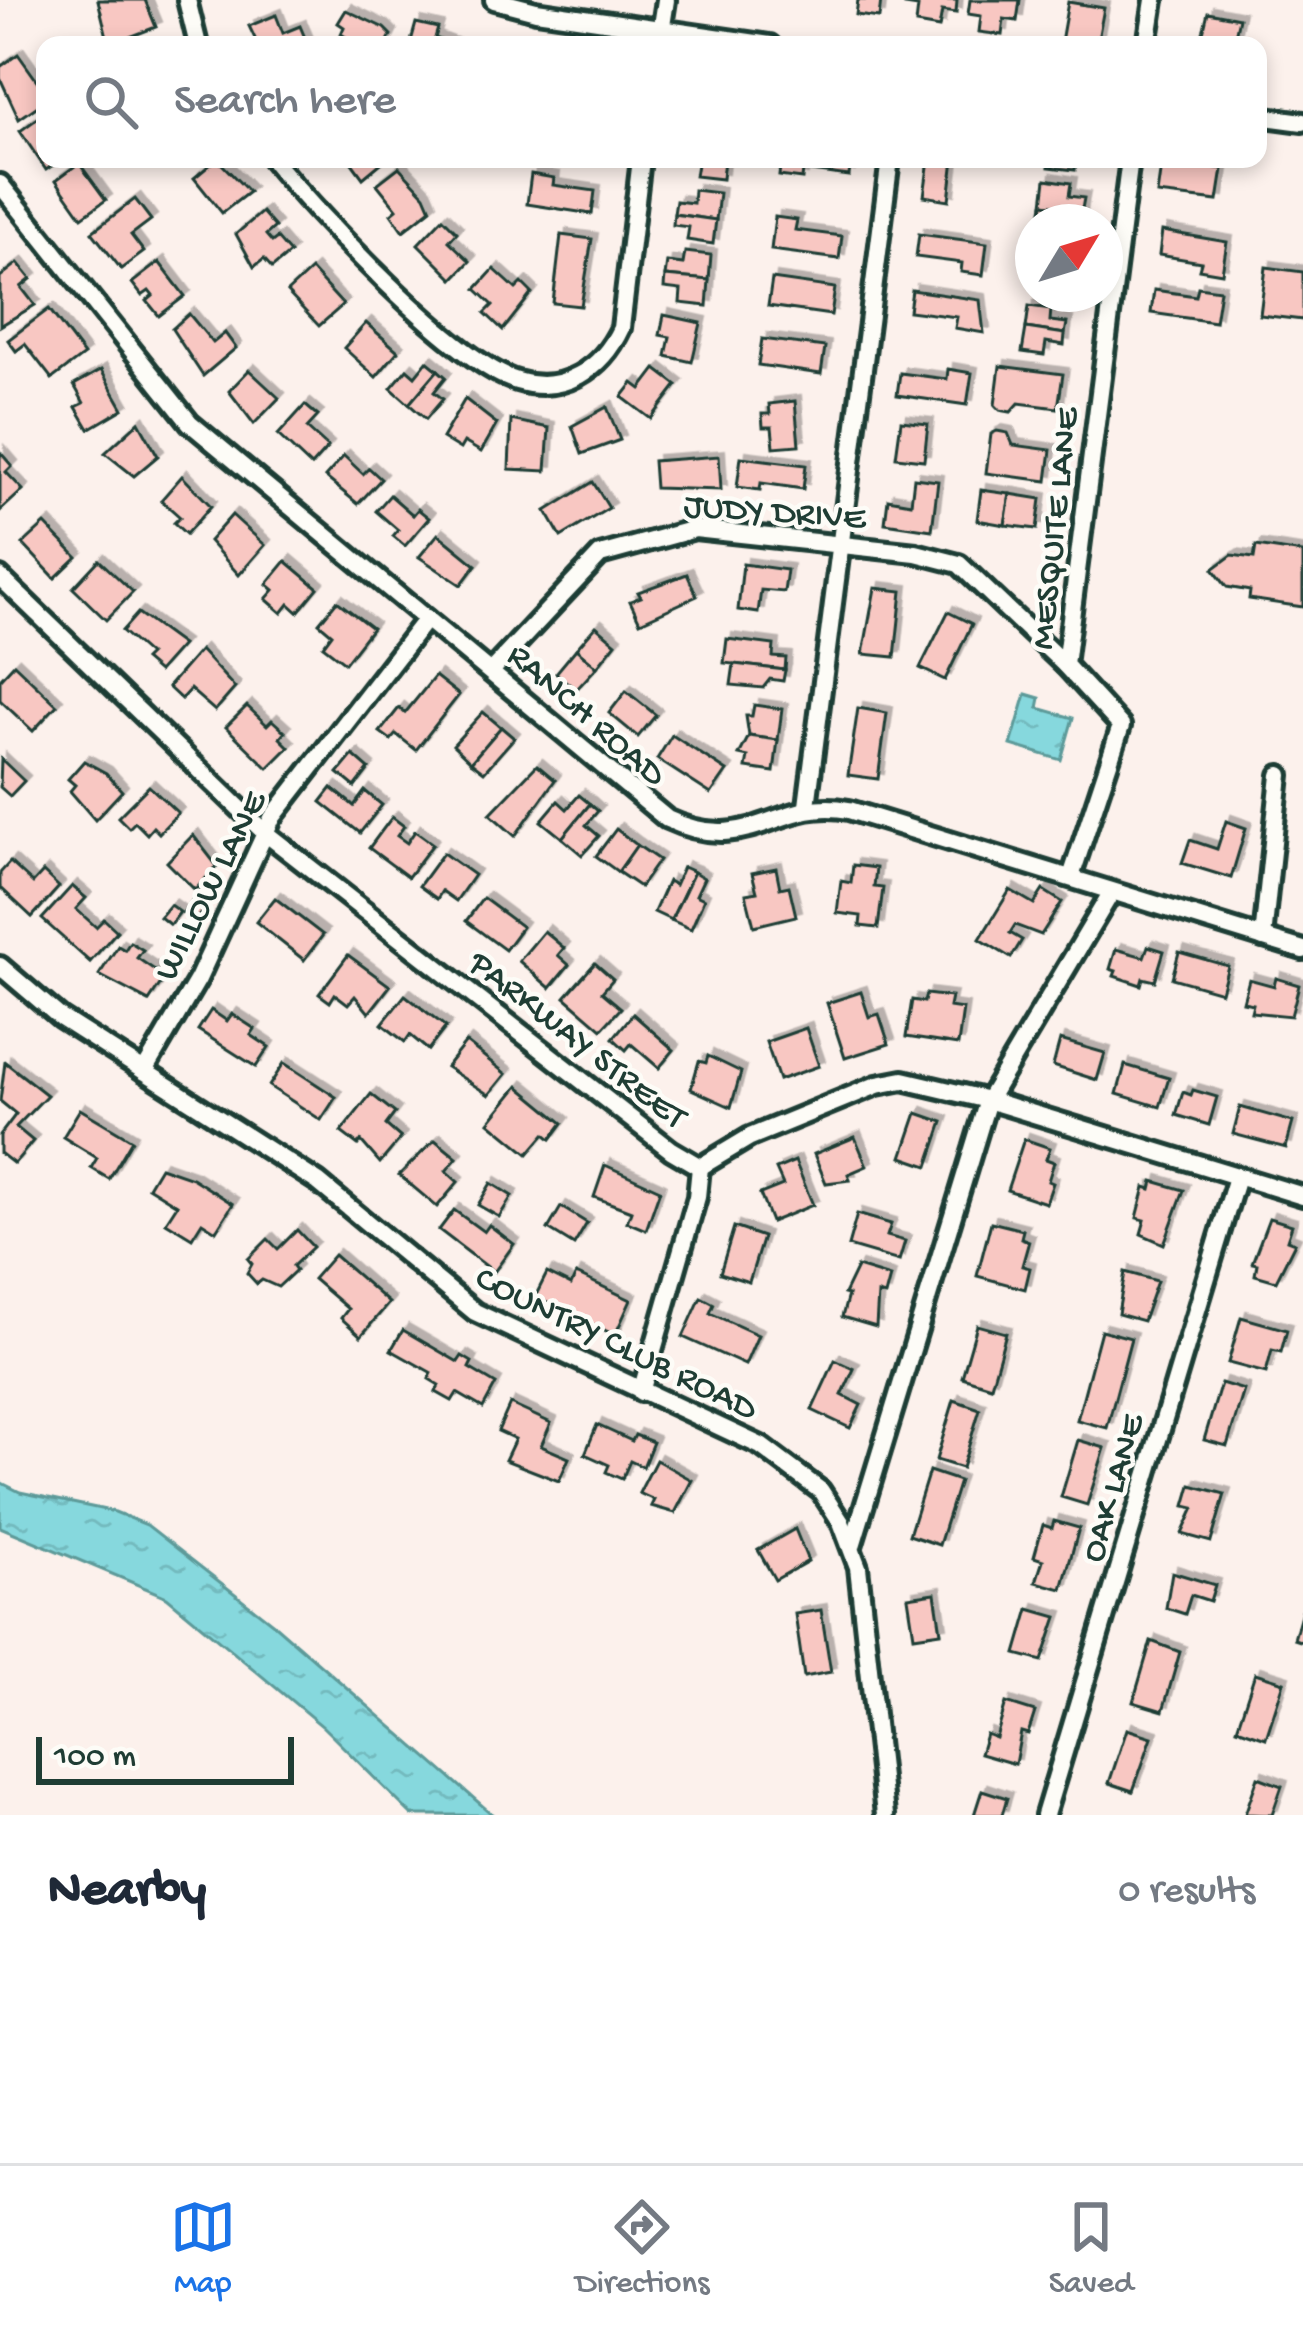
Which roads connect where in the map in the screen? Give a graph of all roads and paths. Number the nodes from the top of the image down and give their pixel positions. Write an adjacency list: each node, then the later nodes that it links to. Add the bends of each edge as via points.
1 (187, 0): 5 (street)
2 (494, 0): 6 (street)
3 (666, 0): 7 (street)
4 (1154, 0): 8 (street)
5 (196, 36)
6 (655, 36)
7 (660, 36)
8 (1148, 36)
9 (1267, 117): 10 (street)
10 (1303, 122)
11 (280, 168): 12 (street, via 375,272 477,358 533,385 580,376 614,343)
12 (640, 168)
13 (889, 168): 16 (street)
14 (1129, 168): 19 (street, MESQUITE LANE)
15 (0, 184): 18 (street, RANCH ROAD, via 190,423)
16 (841, 544): 19 (street, JUDY DRIVE, via 959,564); 20 (street, JUDY DRIVE, via 695,529 634,543 576,575); 22 (street)
17 (0, 577): 23 (street, PARKWAY STREET)
18 (426, 619): 20 (street, RANCH ROAD); 23 (street, WILLOW LANE)
19 (1065, 665): 24 (street, MESQUITE LANE, via 1121,726)
20 (492, 670): 22 (street, RANCH ROAD, via 652,811 683,827 749,832)
21 (1280, 776): 26 (street)
22 (807, 806): 24 (street, via 849,810)
23 (264, 832): 29 (street, WILLOW LANE, via 198,979); 31 (street, PARKWAY STREET)
24 (1071, 877): 25 (street)
25 (1111, 893): 26 (street); 30 (street)
26 (1263, 938): 27 (street)
27 (1303, 950)
28 (0, 966): 29 (street, COUNTRY CLUB ROAD)
29 (144, 1071): 34 (street, COUNTRY CLUB ROAD, via 318,1182 475,1312)
30 (988, 1100): 31 (street, PARKWAY STREET, via 903,1080 877,1085 738,1142); 32 (street, PARKWAY STREET); 35 (street)
31 (700, 1167): 34 (street)
32 (1237, 1177): 33 (street, PARKWAY STREET); 37 (street, OAK LANE)
33 (1303, 1196)
34 (641, 1392): 35 (street, COUNTRY CLUB ROAD, via 799,1470 821,1491)
35 (852, 1547): 36 (street, COUNTRY CLUB ROAD, via 865,1600)
36 (885, 1815)
37 (1045, 1815)

